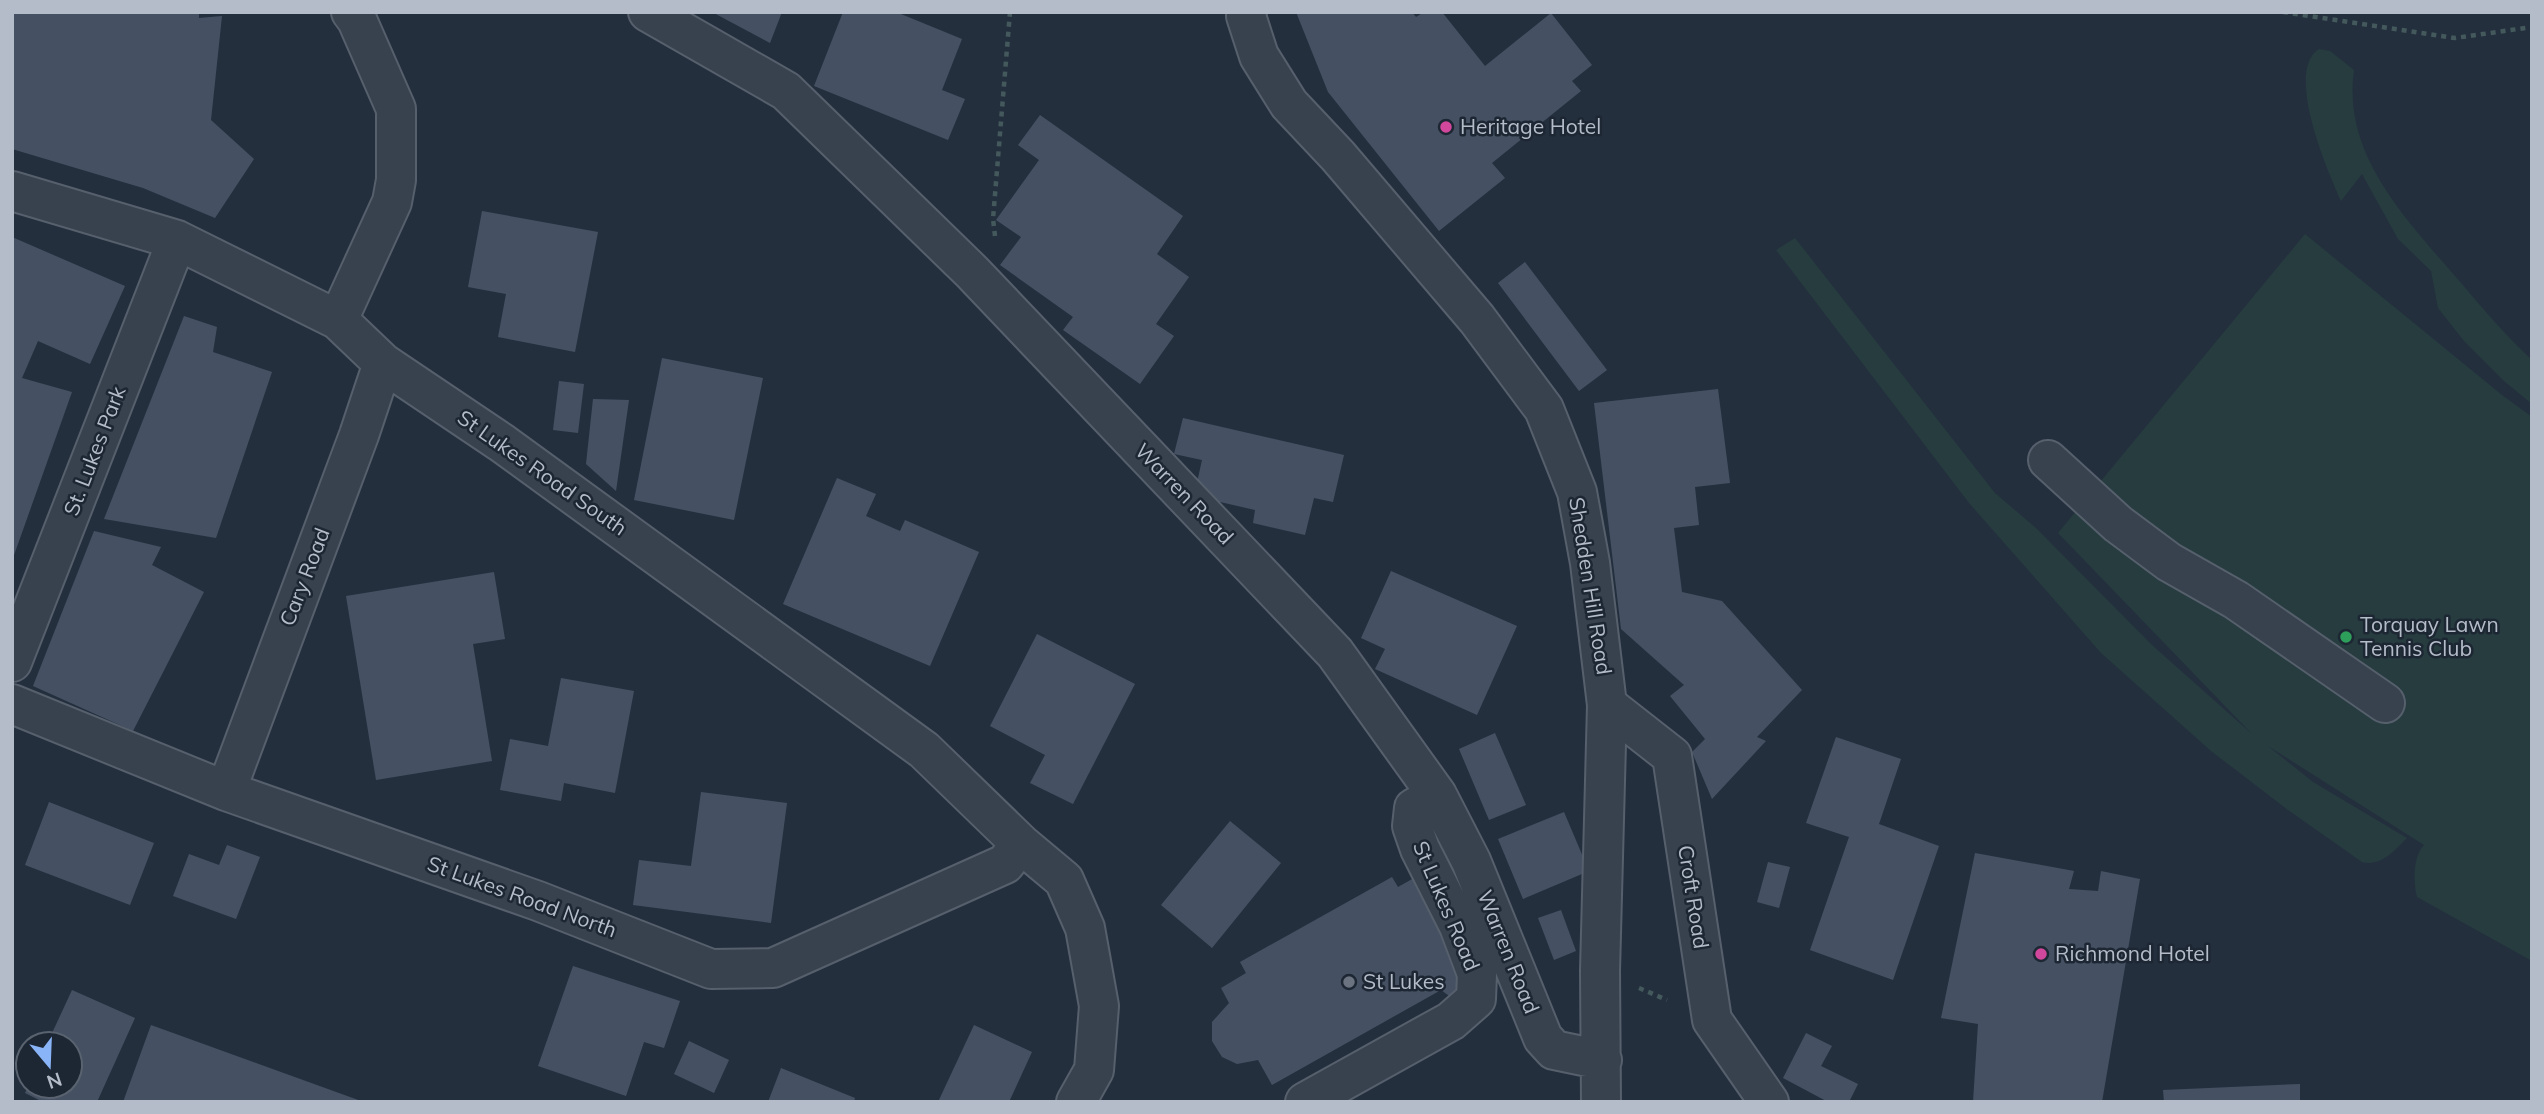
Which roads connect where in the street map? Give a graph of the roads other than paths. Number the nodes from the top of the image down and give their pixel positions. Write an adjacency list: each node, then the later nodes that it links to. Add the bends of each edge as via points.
1 (351, 12): 6 (street, via 396,109 396,180 392,202)
2 (648, 12): 14 (street, Warren Road, via 786,91 972,272 1335,653)
3 (1247, 12): 12 (street, Shedden Hill Road, via 1259,56 1289,104 1477,319 1544,410 1577,492)
4 (12, 191): 5 (street, St Lukes Road South)
5 (177, 240): 6 (street, St Lukes Road South); 9 (street, St. Lukes Park)
6 (338, 320): 7 (street, St Lukes Road South)
7 (383, 363): 13 (street, Cary Road); 15 (street, St Lukes Road South, via 502,443 924,750)
8 (2048, 460): 10 (street, via 2118,524 2169,562 2236,600)
9 (12, 662)
10 (2385, 703)
11 (12, 704): 13 (street, St Lukes Road North)
12 (1607, 705): 16 (street, Shedden Hill Road); 20 (street, Croft Road, via 1672,756 1712,1020)
13 (226, 791): 15 (street, St Lukes Road North, via 538,901 711,969 773,968 1005,864)
14 (1437, 795): 16 (street, Warren Road, via 1477,874 1543,1038 1554,1050); 18 (street, St Lukes Road, via 1414,808 1412,826 1477,974 1476,999 1451,1021)
15 (1021, 844): 17 (street, via 1063,880 1085,929 1100,1006 1094,1070)
16 (1602, 1060): 19 (street, Shedden Hill Road)
17 (1076, 1102)
18 (1305, 1102)
19 (1601, 1102)
20 (1769, 1102)

